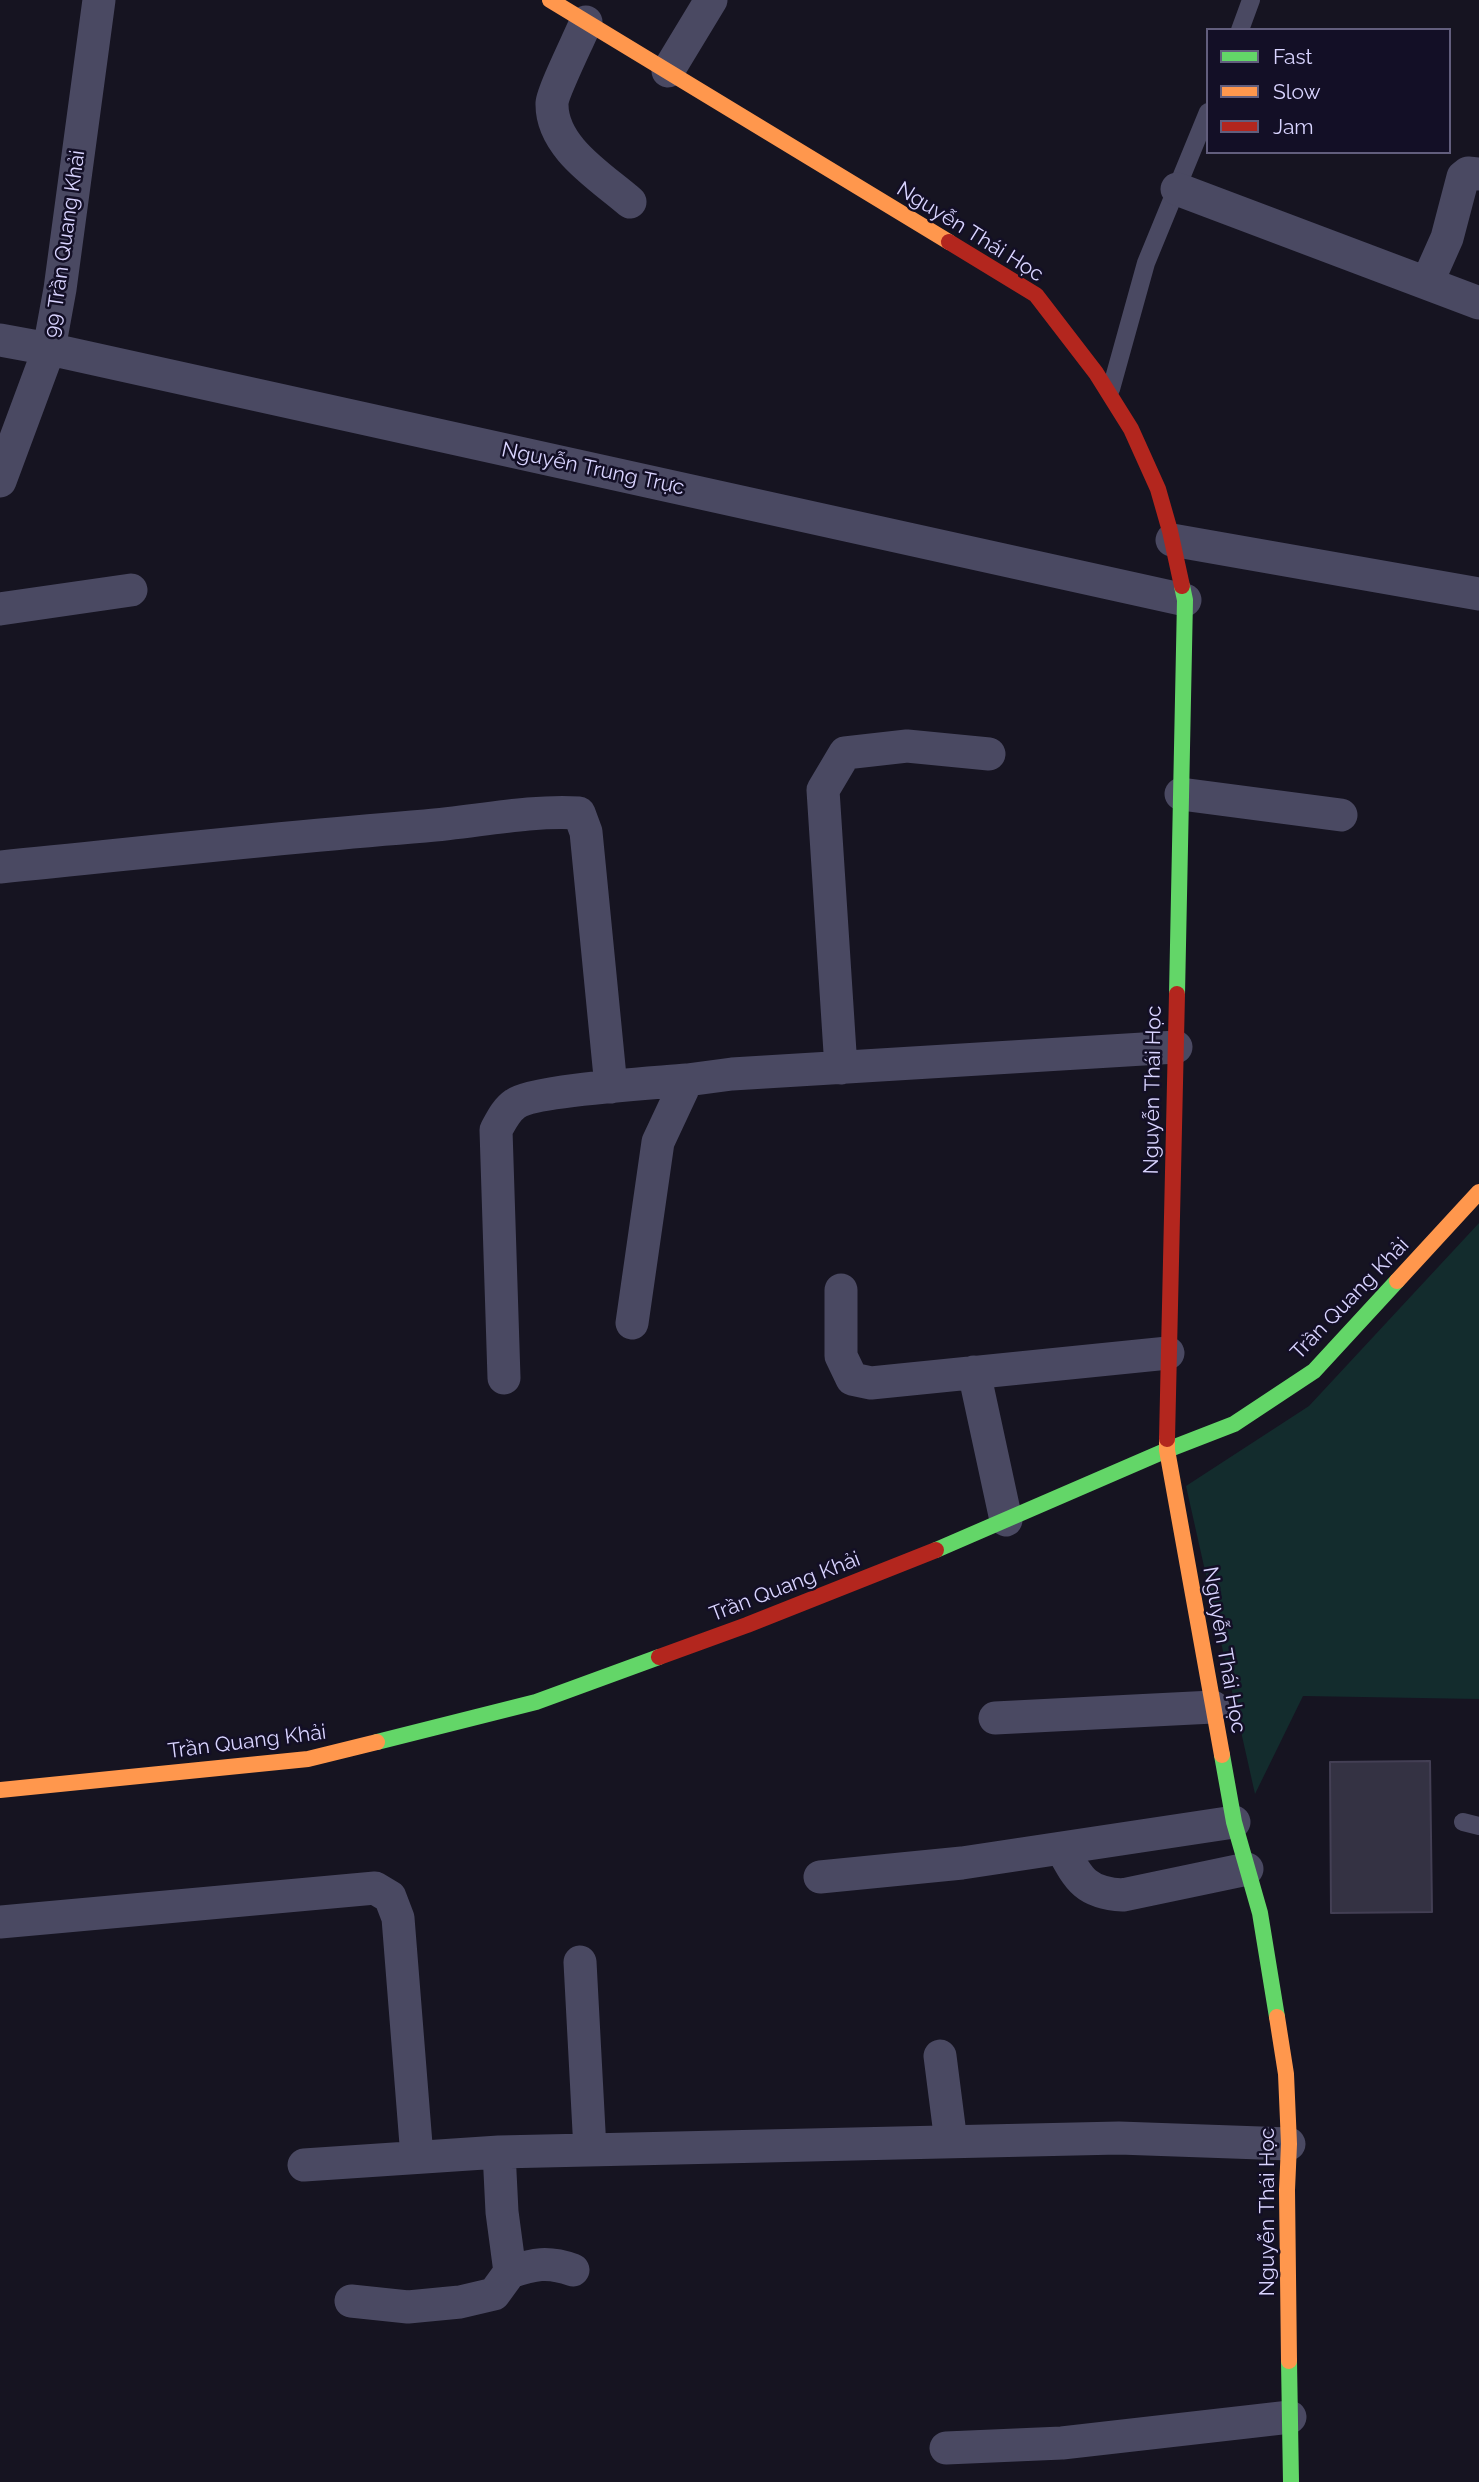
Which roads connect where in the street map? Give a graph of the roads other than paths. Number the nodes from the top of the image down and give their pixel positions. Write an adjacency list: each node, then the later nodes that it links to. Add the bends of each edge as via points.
1 (99, 0): 15 (street, 99 Trần Quang Khải)
2 (550, 0): 5 (street, Nguyễn Thái Học)
3 (711, 0): 7 (street)
4 (1251, 0): 6 (lane)
5 (586, 22): 7 (street, Nguyễn Thái Học); 11 (street, via 552,101 560,138)
6 (1241, 28)
7 (668, 71): 16 (street, Nguyễn Thái Học, via 1036,295)
8 (1206, 117): 10 (lane)
9 (1479, 174): 12 (street, via 1463,177 1447,238)
10 (1177, 189): 12 (street); 16 (lane, via 1146,264)
11 (631, 202)
12 (1427, 283): 13 (street)
13 (1479, 303)
14 (0, 340): 15 (street, Nguyễn Trung Trực)
15 (49, 349): 17 (street, 99 Trần Quang Khải); 21 (street, Nguyễn Trung Trực)
16 (1111, 391): 18 (street, Nguyễn Thái Học, via 1149,468)
17 (0, 481)
18 (1172, 540): 20 (street); 21 (street, Nguyễn Thái Học)
19 (131, 590): 22 (street)
20 (1479, 594)
21 (1185, 600): 24 (street, Nguyễn Thái Học)
22 (0, 608)
23 (989, 754): 28 (street, via 907,746 845,753 823,790)
24 (1181, 794): 25 (street); 27 (street, Nguyễn Thái Học)
25 (1341, 815)
26 (0, 867): 30 (street, via 467,823 547,811 579,813 586,832)
27 (1175, 1047): 28 (street); 34 (street, Nguyễn Thái Học)
28 (841, 1068): 29 (street)
29 (687, 1080): 30 (street); 33 (street, via 658,1142)
30 (611, 1087): 36 (street, via 516,1102 496,1130)
31 (1479, 1192): 37 (street, Trần Quang Khải, via 1314,1371 1234,1424)
32 (841, 1290): 35 (street, via 841,1356 852,1379 871,1383)
33 (632, 1323)
34 (1168, 1353): 35 (street); 37 (street, Nguyễn Thái Học)
35 (974, 1372): 38 (street)
36 (504, 1378)
37 (1167, 1450): 38 (street, Trần Quang Khải); 39 (street, Nguyễn Thái Học)
38 (1006, 1520): 41 (street, Trần Quang Khải, via 747,1625 536,1702 308,1759)
39 (1213, 1707): 40 (street); 42 (street, Nguyễn Thái Học)
40 (995, 1718)
41 (0, 1790)
42 (1234, 1822): 43 (street); 44 (street, Nguyễn Thái Học)
43 (1062, 1849): 44 (street, via 1075,1873 1103,1894 1124,1895); 45 (street)
44 (1247, 1869): 50 (street, Nguyễn Thái Học, via 1259,1913 1286,2074)
45 (820, 1877)
46 (0, 1922): 53 (street, via 375,1888 390,1896 398,1918)
47 (580, 1962): 51 (street)
48 (940, 2056): 49 (street)
49 (951, 2142): 50 (street, via 1119,2138); 51 (street)
50 (1289, 2144): 58 (street, Nguyễn Thái Học)
51 (590, 2150): 52 (street)
52 (499, 2152): 53 (street); 56 (street)
53 (417, 2157): 54 (street)
54 (304, 2165)
55 (573, 2270): 56 (street, via 556,2264)
56 (510, 2272): 57 (street, via 494,2294 460,2302 408,2306)
57 (351, 2301)
58 (1290, 2417): 59 (street, via 1062,2443); 60 (street, Nguyễn Thái Học)
59 (946, 2448)
60 (1291, 2482)

